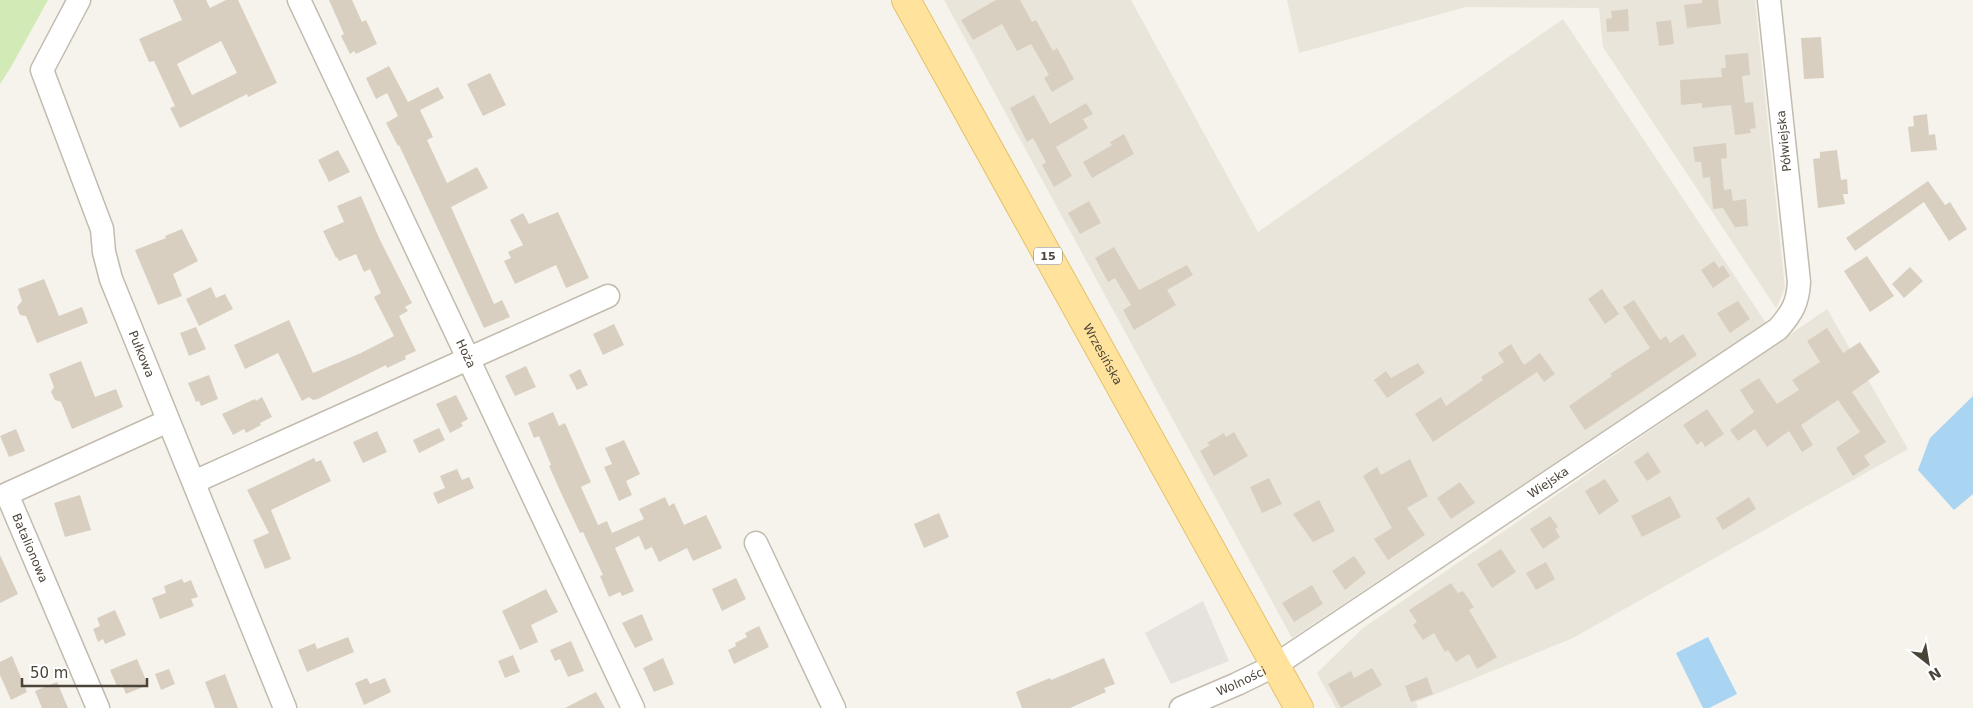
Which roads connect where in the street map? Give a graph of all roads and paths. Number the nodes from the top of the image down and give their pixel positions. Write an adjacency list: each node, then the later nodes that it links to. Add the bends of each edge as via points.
1 (79, 0): 8 (street, Pułkowa, via 42,70 102,229 104,252 112,278)
2 (299, 0): 7 (street, Hoża)
3 (906, 0): 11 (main road, Wrzesińska / 15)
4 (1769, 0): 5 (street, Półwiejska)
5 (1799, 282): 11 (street, Wiejska, via 1798,298 1789,317 1778,329)
6 (608, 296): 7 (street)
7 (469, 359): 9 (street); 14 (street, Hoża)
8 (168, 421): 9 (street, Pułkowa); 12 (street, Batalionowa, via 8,494)
9 (194, 482): 13 (street, Pułkowa)
10 (756, 543): 15 (street)
11 (1274, 666): 16 (street, Wolności); 17 (main road, Wrzesińska / 15)
12 (98, 708)
13 (285, 708)
14 (633, 708)
15 (834, 708)
16 (1181, 708)
17 (1299, 708)

